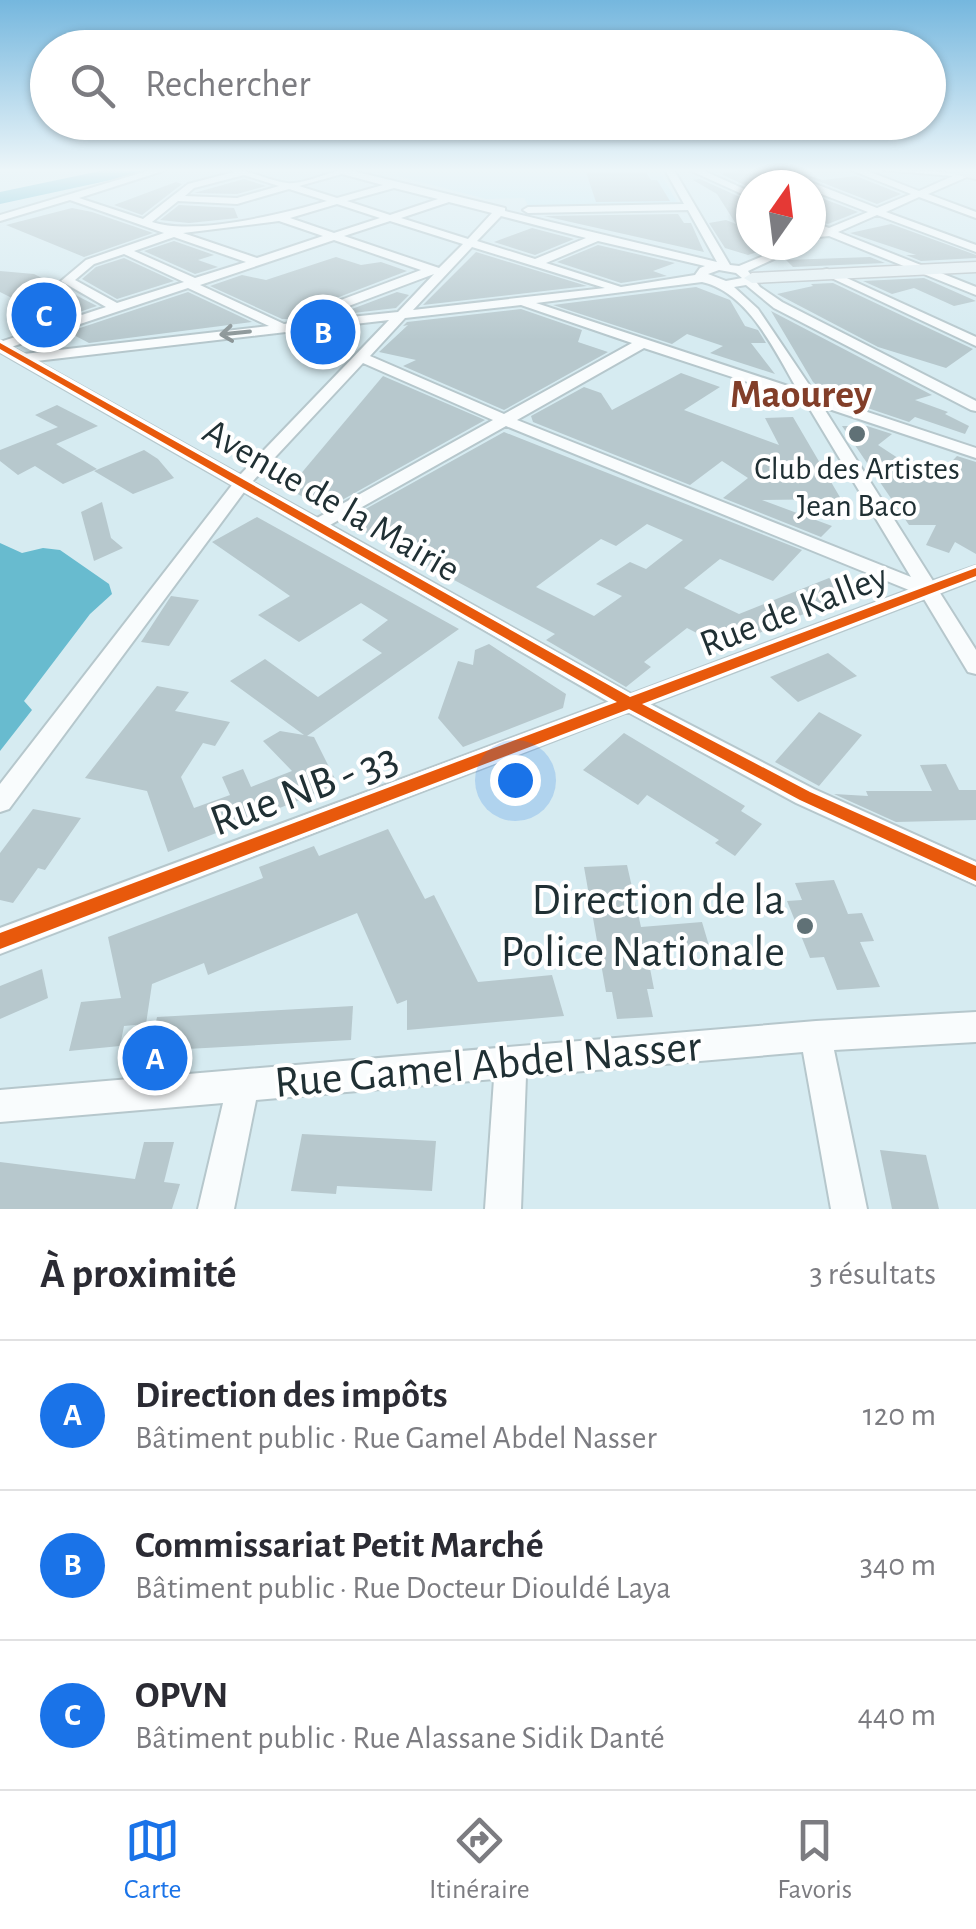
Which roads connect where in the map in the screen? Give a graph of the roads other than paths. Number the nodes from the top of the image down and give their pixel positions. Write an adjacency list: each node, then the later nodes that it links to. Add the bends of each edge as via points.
1 (161, 226): 12 (street)
2 (214, 226): 12 (street)
3 (243, 226): 17 (street, via 240,238)
4 (307, 226): 14 (street)
5 (366, 226): 14 (street)
6 (421, 226): 16 (street)
7 (485, 226): 16 (street)
8 (560, 226): 15 (street)
9 (705, 226): 26 (street)
10 (843, 226): 13 (street)
11 (913, 226): 19 (street)
12 (175, 232): 17 (street); 18 (street)
13 (828, 233): 25 (street)
14 (337, 236): 22 (street); 27 (street)
15 (598, 237): 20 (street); 23 (street)
16 (471, 241): 23 (street); 27 (street)
17 (214, 245): 22 (street)
18 (121, 249): 31 (street); 37 (street, via 66,282)
19 (976, 249)
20 (656, 253): 26 (street); 30 (street)
21 (762, 260): 26 (street)
22 (258, 262): 31 (street)
23 (538, 262): 33 (street)
24 (976, 267): 25 (main road)
25 (922, 268): 29 (main road); 35 (street)
26 (740, 269): 28 (main road); 28 (main road); 30 (street); 30 (street); 38 (street); 49 (street, via 778,305)
27 (436, 271): 32 (street); 34 (street)
28 (809, 272): 29 (main road)
29 (827, 272): 42 (street)
30 (711, 280): 33 (street); 38 (street)
31 (193, 284): 37 (street); 41 (street)
32 (388, 287): 34 (street); 41 (street)
33 (622, 290): 36 (street)
34 (422, 291): 39 (street)
35 (976, 291)
36 (520, 301): 39 (street); 43 (street)
37 (118, 308): 40 (street)
38 (754, 312): 48 (street)
39 (402, 314): 41 (street); 46 (street)
40 (57, 328): 44 (street); 45 (street)
41 (281, 328): 45 (street, one-way to 45)
42 (976, 342)
43 (641, 344): 48 (street); 50 (street)
44 (0, 346): 47 (street, Avenue de la Mairie)
45 (97, 348): 47 (street)
46 (361, 357): 50 (street); 52 (street)
47 (22, 358): 52 (street, Avenue de la Mairie)
48 (812, 399): 51 (street); 55 (street)
49 (976, 406)
50 (507, 421): 53 (street); 55 (street)
51 (971, 448)
52 (240, 485): 53 (street, Avenue de la Mairie); 58 (street)
53 (314, 527): 57 (street, Avenue de la Mairie)
54 (976, 572): 55 (street, Rue de Kalley)
55 (928, 591): 56 (street); 57 (street, Rue de Kalley)
56 (976, 667)
57 (633, 705): 59 (street, Avenue de la Mairie, via 805,796); 60 (street, Rue NB - 33)
58 (0, 802)
59 (976, 874)
60 (0, 941)
61 (976, 1028): 62 (street, Rue Gamel Abdel Nasser)
62 (816, 1036): 63 (street, Rue Gamel Abdel Nasser); 68 (street)
63 (511, 1064): 64 (street, Rue Gamel Abdel Nasser); 67 (street)
64 (243, 1087): 65 (street, Rue Gamel Abdel Nasser); 66 (street)
65 (0, 1106)
66 (216, 1209)
67 (503, 1209)
68 (848, 1209)

